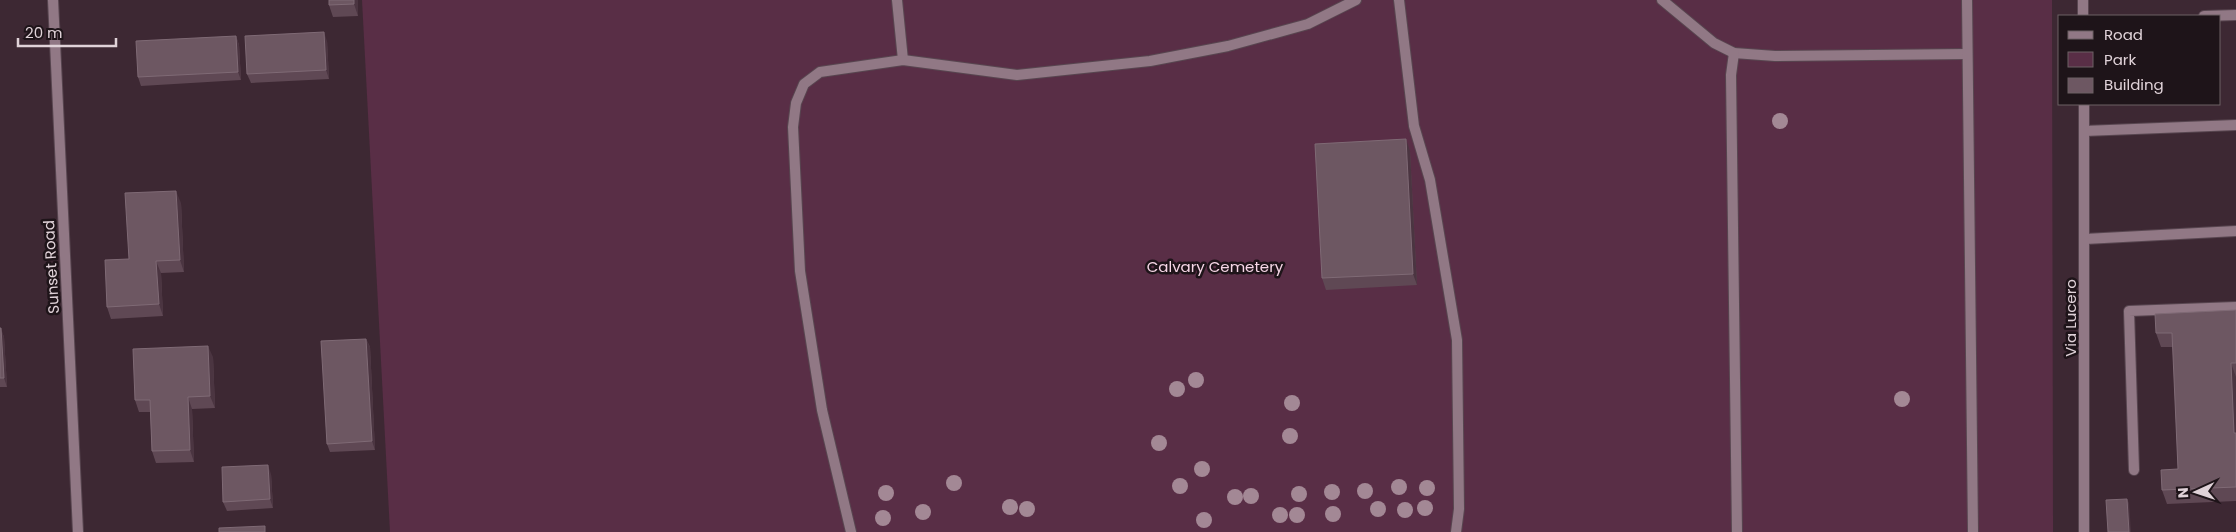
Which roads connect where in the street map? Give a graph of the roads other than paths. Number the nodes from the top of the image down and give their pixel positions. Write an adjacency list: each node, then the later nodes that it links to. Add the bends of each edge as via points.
1 (53, 0): 21 (street, Sunset Road)
2 (897, 0): 13 (street)
3 (1356, 0): 13 (street, via 1308,24 1228,46 1150,61 1017,75)
4 (1399, 0): 23 (street, via 1414,126 1430,180 1457,340 1459,509)
5 (1662, 0): 11 (street, via 1714,43)
6 (1967, 0): 12 (street)
7 (2083, 0): 8 (street)
8 (2084, 15)
9 (2221, 15): 10 (street)
10 (2236, 15)
11 (1734, 53): 12 (street, via 1776,56); 24 (street, via 1731,75)
12 (1968, 54): 25 (street)
13 (904, 60): 22 (street, via 820,72 804,84 796,103 793,127 800,271 822,410)
14 (2084, 105): 16 (street, Via Lucero)
15 (2236, 125): 16 (street)
16 (2084, 132): 18 (street, Via Lucero)
17 (2236, 231): 18 (street)
18 (2085, 239): 26 (street, Via Lucero)
19 (2236, 307): 20 (street, via 2129,311)
20 (2134, 470)
21 (78, 532)
22 (851, 532)
23 (1456, 532)
24 (1737, 532)
25 (1973, 532)
26 (2084, 532)

